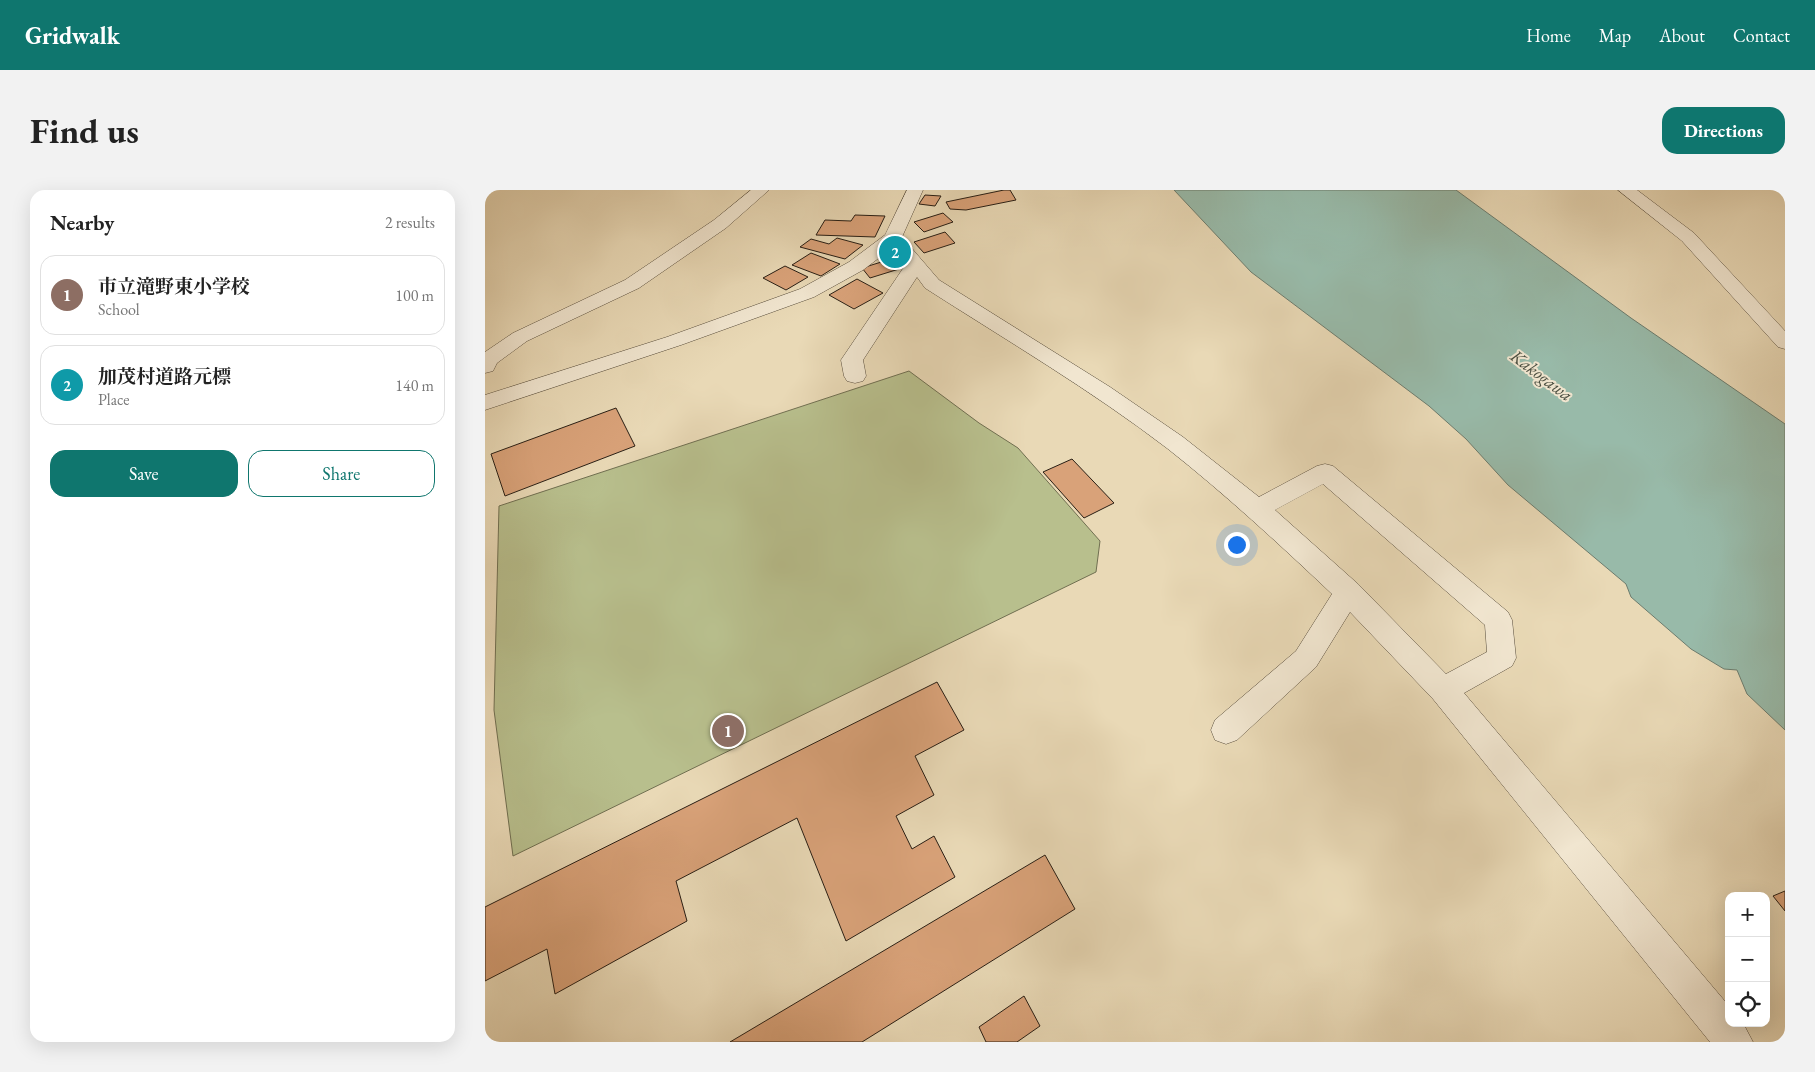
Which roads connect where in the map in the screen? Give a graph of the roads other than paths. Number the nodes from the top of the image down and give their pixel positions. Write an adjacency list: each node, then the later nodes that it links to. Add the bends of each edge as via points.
1 (761, 190): 7 (street, via 720,224 633,284 519,336 489,359)
2 (915, 190): 4 (street)
3 (1626, 190): 6 (street, via 1688,237)
4 (893, 238): 5 (street); 9 (street, via 856,266 807,293)
5 (917, 263): 8 (street, via 852,360); 10 (street, via 932,284 1094,387 1159,432)
6 (1785, 343)
7 (485, 366)
8 (855, 376)
9 (485, 403)
10 (1257, 509): 11 (street); 12 (street, via 1325,472 1498,620 1502,658)
11 (1348, 592): 12 (street); 13 (street, via 1306,659)
12 (1443, 690): 14 (street)
13 (1227, 730)
14 (1733, 1042)

